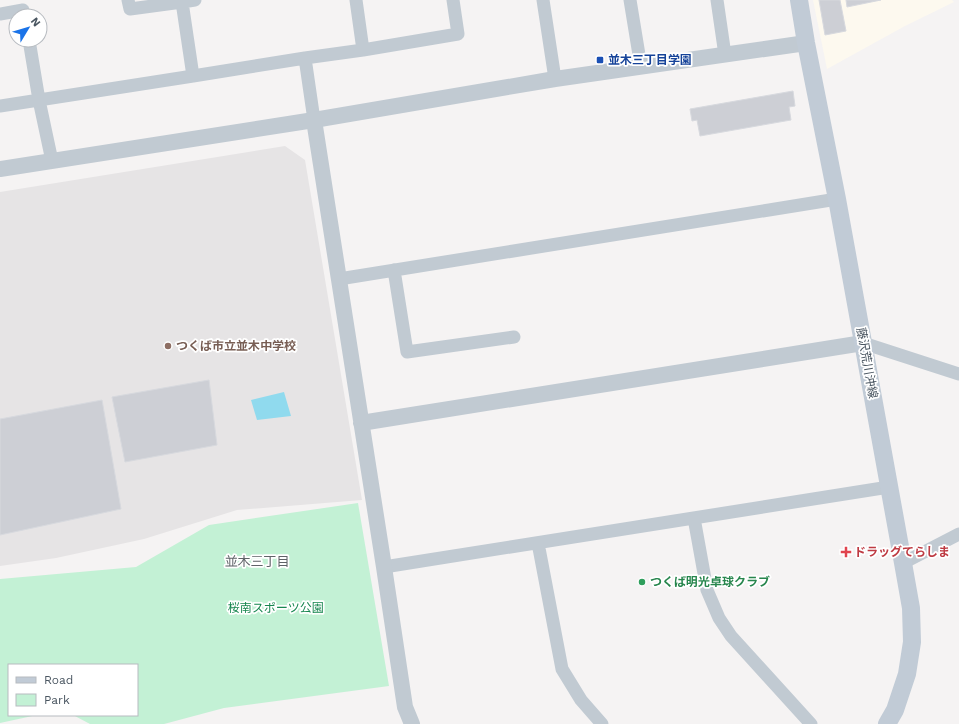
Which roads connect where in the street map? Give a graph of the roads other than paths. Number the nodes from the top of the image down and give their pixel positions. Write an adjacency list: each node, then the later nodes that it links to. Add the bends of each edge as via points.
1 (128, 0): 9 (street, via 130,9)
2 (195, 0): 9 (street)
3 (356, 0): 12 (street)
4 (453, 0): 12 (street, via 458,34)
5 (543, 0): 17 (street)
6 (630, 0): 15 (street)
7 (717, 0): 13 (street)
8 (799, 0): 10 (main road, 藤沢荒川沖線)
9 (182, 2): 16 (street)
10 (806, 43): 13 (street); 23 (main road, 藤沢荒川沖線)
11 (30, 48): 18 (street)
12 (363, 50): 14 (street)
13 (725, 55): 15 (street)
14 (304, 58): 16 (street); 20 (street)
15 (641, 67): 17 (street)
16 (193, 76): 18 (street)
17 (555, 79): 20 (street)
18 (39, 100): 19 (street); 21 (street)
19 (0, 106)
20 (314, 120): 21 (street); 25 (street)
21 (52, 161): 22 (street)
22 (0, 169)
23 (837, 199): 24 (street); 27 (main road, 藤沢荒川沖線)
24 (394, 270): 25 (street); 26 (street, via 406,352)
25 (339, 279): 29 (street)
26 (514, 337)
27 (863, 343): 28 (street); 29 (street); 30 (main road, 藤沢荒川沖線)
28 (959, 374)
29 (361, 423): 35 (street)
30 (889, 487): 31 (street); 34 (main road, 藤沢荒川沖線)
31 (694, 518): 33 (street); 38 (street, via 707,590 719,618 731,636)
32 (959, 534): 34 (street)
33 (538, 543): 35 (street); 37 (street, via 562,669 581,700)
34 (903, 563): 39 (main road, 藤沢荒川沖線, via 911,608 912,642 907,674 898,703)
35 (384, 567): 36 (street, via 405,707)
36 (412, 724)
37 (602, 724)
38 (811, 724)
39 (887, 724)

